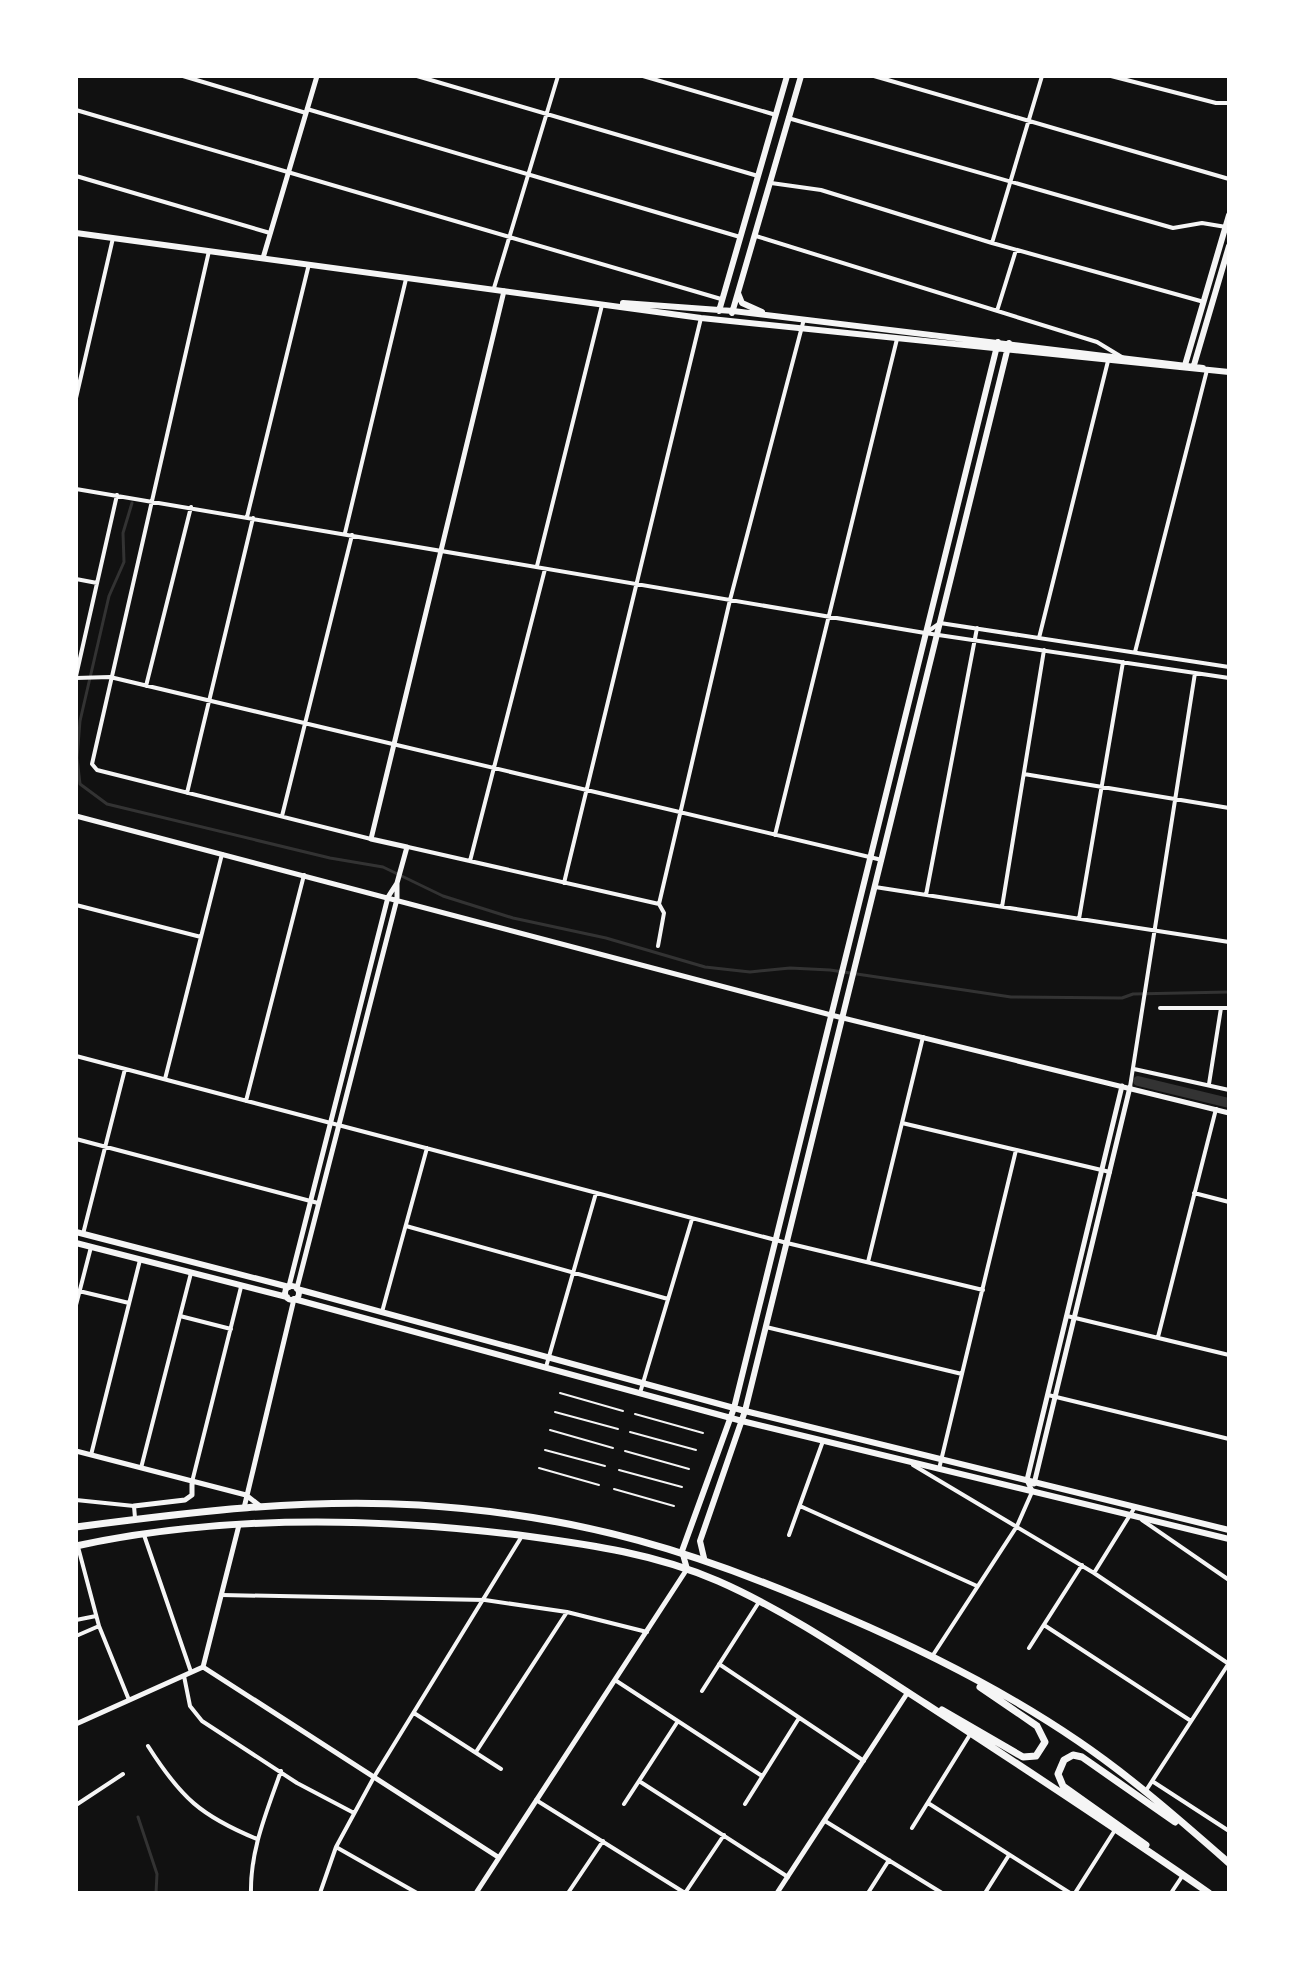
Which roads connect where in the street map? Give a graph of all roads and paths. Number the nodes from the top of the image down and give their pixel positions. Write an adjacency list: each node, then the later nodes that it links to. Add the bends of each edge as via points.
1 (183, 76): 13 (street)
2 (317, 76): 13 (street)
3 (417, 76): 14 (street)
4 (558, 76): 14 (street)
5 (643, 76): 15 (street)
6 (787, 76): 15 (main road)
7 (801, 76): 16 (main road)
8 (874, 76): 17 (street)
9 (1042, 76): 17 (street)
10 (1111, 76): 11 (street)
11 (1229, 103)
12 (76, 110): 18 (street)
13 (306, 111): 18 (street); 19 (street)
14 (546, 114): 19 (street); 21 (street)
15 (776, 115): 21 (main road)
16 (788, 118): 23 (street); 24 (main road)
17 (1028, 122): 22 (street); 23 (street)
18 (289, 172): 28 (street); 30 (street)
19 (528, 175): 30 (street); 31 (street)
20 (76, 176): 28 (street)
21 (758, 176): 31 (main road)
22 (1229, 179)
23 (1011, 182): 26 (street, via 1173,228 1202,223); 33 (street)
24 (769, 183): 29 (main road); 33 (street, via 821,190)
25 (1229, 215): 26 (main road)
26 (1226, 227): 44 (main road)
27 (76, 233): 32 (main road)
28 (271, 233): 37 (street)
29 (754, 235): 40 (main road); 48 (street)
30 (509, 237): 41 (street); 43 (street)
31 (740, 237): 43 (main road)
32 (113, 238): 36 (main road); 64 (street)
33 (992, 243): 35 (street)
34 (1229, 246): 61 (main road)
35 (1016, 250): 44 (street); 48 (street)
36 (209, 251): 37 (main road); 67 (street)
37 (263, 258): 38 (main road)
38 (309, 264): 39 (main road); 69 (street)
39 (406, 277): 41 (main road); 71 (street)
40 (739, 285): 47 (main road); 49 (main road, via 742,303)
41 (494, 288): 42 (main road)
42 (504, 290): 45 (main road); 73 (street)
43 (721, 299): 46 (main road)
44 (1204, 302): 60 (main road)
45 (602, 303): 46 (main road); 50 (main road); 74 (street)
46 (719, 310): 47 (main road); 51 (main road)
47 (733, 311): 49 (main road); 53 (main road)
48 (997, 311): 58 (street, via 1097,342)
49 (769, 315): 52 (main road)
50 (701, 318): 51 (main road); 78 (street)
51 (717, 319): 53 (main road)
52 (804, 319): 54 (street); 56 (main road)
53 (731, 321): 54 (main road)
54 (802, 328): 55 (main road); 79 (street)
55 (897, 339): 56 (main road); 80 (street)
56 (997, 346): 57 (main road); 83 (main road)
57 (1008, 347): 58 (main road); 59 (main road); 81 (main road)
58 (1125, 360): 59 (main road); 60 (main road)
59 (1108, 361): 85 (street)
60 (1185, 367): 61 (main road)
61 (1194, 368): 62 (main road)
62 (1207, 370): 63 (main road); 88 (street)
63 (1229, 372)
64 (76, 398)
65 (76, 489): 66 (street)
66 (117, 495): 67 (street); 77 (street)
67 (151, 500): 68 (street); 93 (street)
68 (191, 507): 69 (street); 95 (street)
69 (247, 517): 70 (street)
70 (253, 518): 71 (street); 96 (street)
71 (345, 533): 72 (street)
72 (352, 535): 73 (street); 97 (street)
73 (441, 550): 74 (street); 98 (street)
74 (537, 566): 75 (street)
75 (545, 568): 78 (street); 99 (street)
76 (76, 579): 77 (street)
77 (97, 583): 92 (street)
78 (635, 583): 79 (street); 102 (street)
79 (730, 600): 80 (street); 106 (street)
80 (827, 616): 83 (street); 109 (street)
81 (940, 623): 82 (street); 83 (street); 84 (main road)
82 (977, 628): 85 (street); 86 (street)
83 (925, 633): 84 (street); 113 (main road)
84 (938, 634): 86 (street); 114 (main road)
85 (1039, 638): 88 (street)
86 (975, 640): 87 (street); 120 (street)
87 (1044, 650): 89 (street); 100 (street)
88 (1135, 652): 90 (street)
89 (1123, 662): 91 (street); 101 (street)
90 (1229, 667)
91 (1195, 673): 94 (street); 104 (street)
92 (76, 677): 93 (street)
93 (110, 677): 95 (street); 103 (street, via 91,760 97,770)
94 (1229, 678)
95 (146, 686): 96 (street)
96 (209, 701): 97 (street); 103 (street)
97 (305, 724): 98 (street); 108 (street)
98 (394, 746): 99 (street); 110 (street)
99 (493, 770): 102 (street); 115 (street)
100 (1024, 774): 101 (street); 125 (street)
101 (1101, 787): 104 (street); 126 (street)
102 (586, 792): 106 (street); 118 (street)
103 (187, 793): 108 (street)
104 (1174, 799): 105 (street); 127 (street)
105 (1229, 808)
106 (680, 813): 109 (street); 123 (street)
107 (76, 816): 112 (street)
108 (282, 817): 110 (street)
109 (775, 835): 113 (street)
110 (371, 839): 111 (street)
111 (407, 847): 115 (street); 117 (street)
112 (222, 854): 116 (street); 128 (street)
113 (870, 857): 114 (street); 134 (main road)
114 (882, 860): 119 (main road)
115 (470, 861): 118 (street)
116 (304, 875): 121 (street); 145 (street)
117 (398, 882): 121 (street); 122 (street)
118 (564, 883): 123 (street)
119 (875, 887): 120 (street); 135 (main road)
120 (926, 895): 125 (street)
121 (388, 897): 122 (street); 148 (street)
122 (397, 899): 134 (street); 150 (street)
123 (659, 904): 130 (street, via 664,913)
124 (76, 905): 128 (street)
125 (1002, 907): 126 (street)
126 (1079, 919): 127 (street)
127 (1153, 930): 129 (street); 139 (street)
128 (201, 937): 140 (street)
129 (1229, 940)
130 (658, 946)
131 (1160, 1008): 132 (street)
132 (1221, 1008): 133 (street); 141 (street)
133 (1229, 1008)
134 (831, 1015): 135 (street); 151 (main road)
135 (843, 1018): 136 (street); 152 (main road)
136 (923, 1037): 142 (street); 149 (street)
137 (76, 1056): 138 (street)
138 (125, 1069): 140 (street); 154 (street)
139 (1134, 1069): 141 (street); 143 (street)
140 (165, 1079): 145 (street)
141 (1209, 1085): 144 (street)
142 (1122, 1086): 143 (street); 157 (street)
143 (1130, 1087): 146 (street); 158 (street)
144 (1229, 1090)
145 (246, 1101): 148 (street)
146 (1216, 1109): 147 (street); 160 (street)
147 (1229, 1113)
148 (330, 1123): 150 (street); 161 (street)
149 (902, 1123): 156 (street); 173 (street)
150 (339, 1125): 155 (street); 163 (street)
151 (803, 1129): 152 (main road); 167 (main road)
152 (814, 1131): 169 (main road)
153 (76, 1139): 154 (street)
154 (106, 1146): 161 (street); 166 (street)
155 (427, 1148): 159 (street); 165 (street)
156 (1016, 1150): 157 (street); 179 (street)
157 (1102, 1170): 158 (street); 187 (street)
158 (1110, 1172): 188 (street)
159 (596, 1193): 164 (street); 176 (street)
160 (1194, 1193): 162 (street); 191 (street)
161 (310, 1201): 163 (street); 178 (street)
162 (1229, 1202)
163 (318, 1203): 178 (street)
164 (692, 1218): 167 (street); 182 (street)
165 (406, 1226): 176 (street); 185 (street)
166 (80, 1233): 171 (main road)
167 (775, 1240): 169 (street); 203 (main road)
168 (76, 1243): 170 (main road)
169 (787, 1243): 173 (street); 189 (main road)
170 (91, 1247): 172 (main road); 180 (street)
171 (169, 1256): 174 (main road); 178 (main road)
172 (140, 1260): 174 (main road); 183 (street)
173 (868, 1262): 179 (street)
174 (166, 1266): 175 (main road)
175 (191, 1272): 177 (main road); 186 (street)
176 (573, 1273): 182 (street); 194 (street)
177 (241, 1285): 181 (main road); 190 (street)
178 (293, 1288): 181 (main road); 181 (main road); 185 (main road)
179 (983, 1290): 197 (street)
180 (79, 1291): 183 (street); 184 (street)
181 (292, 1298): 195 (main road); 236 (street)
182 (668, 1299): 198 (street)
183 (129, 1303): 221 (street)
184 (76, 1305)
185 (382, 1312): 192 (main road)
186 (180, 1316): 190 (street); 225 (street)
187 (1067, 1316): 188 (street); 201 (street)
188 (1075, 1317): 191 (street); 202 (street)
189 (766, 1327): 197 (street); 205 (main road)
190 (231, 1329): 231 (street)
191 (1158, 1337): 193 (street)
192 (518, 1349): 194 (main road); 195 (main road)
193 (1229, 1355)
194 (548, 1357): 196 (street); 198 (main road)
195 (516, 1359): 196 (main road)
196 (546, 1367): 200 (main road)
197 (962, 1374): 222 (street)
198 (643, 1383): 200 (street); 203 (main road)
199 (560, 1393): 204 (lane)
200 (640, 1393): 208 (main road)
201 (1048, 1395): 202 (street); 230 (street)
202 (1055, 1396): 214 (street); 230 (street)
203 (734, 1408): 205 (main road); 208 (main road)
204 (623, 1411)
205 (745, 1411): 209 (main road); 222 (main road)
206 (555, 1412): 210 (lane)
207 (635, 1414): 213 (lane)
208 (731, 1418): 209 (main road); 254 (main road)
209 (742, 1421): 215 (main road); 255 (main road, via 700,1541)
210 (618, 1429)
211 (550, 1430): 216 (lane)
212 (630, 1432): 218 (lane)
213 (703, 1433)
214 (1229, 1439)
215 (823, 1441): 223 (main road); 240 (street)
216 (613, 1448)
217 (545, 1450): 224 (lane)
218 (696, 1450)
219 (76, 1451): 221 (street)
220 (625, 1451): 227 (lane)
221 (91, 1455): 225 (street)
222 (942, 1459): 228 (street); 230 (main road)
223 (907, 1461): 228 (main road); 246 (street)
224 (605, 1466)
225 (141, 1468): 231 (street)
226 (539, 1468): 232 (lane)
227 (689, 1469)
228 (939, 1469): 235 (main road)
229 (619, 1470): 233 (lane)
230 (1031, 1481): 235 (street); 243 (main road)
231 (192, 1482): 236 (street); 238 (street, via 192,1495 185,1500)
232 (599, 1485)
233 (682, 1487)
234 (614, 1489): 239 (lane)
235 (1032, 1492): 243 (main road); 246 (street)
236 (246, 1495): 241 (street); 242 (street)
237 (76, 1500): 238 (street)
238 (134, 1506): 244 (street)
239 (674, 1506)
240 (800, 1506): 250 (street); 260 (street)
241 (261, 1507): 242 (main road); 254 (main road, via 419,1505 514,1514 588,1526)
242 (244, 1508): 244 (main road)
243 (1134, 1511): 248 (main road); 252 (main road); 258 (street); 259 (street)
244 (136, 1519): 247 (main road)
245 (239, 1525): 249 (main road); 251 (main road, via 429,1524); 261 (street)
246 (1017, 1526): 256 (street); 260 (street)
247 (76, 1527)
248 (1229, 1530)
249 (143, 1534): 253 (main road); 276 (street)
250 (789, 1535)
251 (522, 1536): 257 (main road, via 611,1548); 262 (street)
252 (1229, 1539)
253 (77, 1546): 265 (street)
254 (682, 1551): 255 (main road); 257 (main road)
255 (704, 1558): 272 (main road)
256 (1082, 1565): 258 (street); 267 (street)
257 (687, 1569): 263 (main road); 269 (street)
258 (1094, 1573): 273 (street)
259 (1229, 1580)
260 (977, 1586): 272 (street)
261 (222, 1595): 262 (street); 275 (street)
262 (485, 1600): 264 (street); 282 (street)
263 (759, 1602): 274 (street); 280 (main road)
264 (567, 1612): 269 (street); 289 (street)
265 (96, 1616): 266 (street); 268 (street)
266 (76, 1620)
267 (1044, 1625): 271 (street); 285 (street)
268 (99, 1626): 270 (street); 281 (street)
269 (647, 1632): 278 (street)
270 (76, 1636)
271 (1029, 1648)
272 (933, 1655): 280 (main road, via 1037,1726 1044,1736 1041,1751 1023,1757); 298 (main road, via 1068,1735)
273 (1229, 1663): 285 (street)
274 (719, 1664): 279 (street); 283 (street)
275 (203, 1667): 276 (street); 295 (street)
276 (191, 1672): 277 (street)
277 (184, 1676): 281 (street); 292 (street, via 190,1706 202,1721)
278 (615, 1680): 284 (street); 299 (street)
279 (702, 1691)
280 (908, 1692): 287 (main road); 290 (street)
281 (129, 1700): 286 (street)
282 (414, 1713): 289 (street); 295 (street)
283 (799, 1718): 290 (street); 294 (street)
284 (678, 1721): 294 (street); 296 (street)
285 (1191, 1721): 297 (street)
286 (76, 1724)
287 (971, 1733): 300 (street); 307 (main road)
288 (148, 1746): 310 (street, via 193,1805 215,1822)
289 (476, 1752): 291 (street)
290 (864, 1761): 305 (street)
291 (501, 1769)
292 (281, 1771): 304 (street); 310 (street)
293 (123, 1774): 303 (street)
294 (762, 1776): 302 (street)
295 (374, 1777): 304 (street); 315 (street)
296 (639, 1781): 301 (street); 309 (street)
297 (1152, 1781): 298 (street); 308 (street)
298 (1145, 1792): 314 (main road)
299 (536, 1800): 311 (street); 315 (street)
300 (928, 1803): 306 (street); 313 (street)
301 (624, 1804)
302 (745, 1804)
303 (76, 1805)
304 (354, 1813): 312 (street)
305 (825, 1821): 316 (street); 319 (street)
306 (912, 1828)
307 (1115, 1830): 318 (main road); 330 (street)
308 (1229, 1831)
309 (724, 1835): 319 (street); 325 (street)
310 (257, 1839): 320 (street)
311 (603, 1841): 324 (street); 325 (street)
312 (336, 1847): 321 (street); 322 (street)
313 (1009, 1855): 329 (street); 330 (street)
314 (1222, 1856): 317 (main road); 318 (main road, via 1082,1757 1064,1760 1058,1774 1063,1786)
315 (499, 1858): 323 (street)
316 (889, 1860): 327 (street); 328 (street)
317 (1229, 1863)
318 (1183, 1875): 331 (street); 332 (main road)
319 (788, 1877): 326 (street)
320 (251, 1893)
321 (320, 1893)
322 (417, 1893)
323 (476, 1893)
324 (568, 1893)
325 (685, 1893)
326 (777, 1893)
327 (868, 1893)
328 (942, 1893)
329 (985, 1893)
330 (1072, 1893)
331 (1171, 1893)
332 (1209, 1893)

